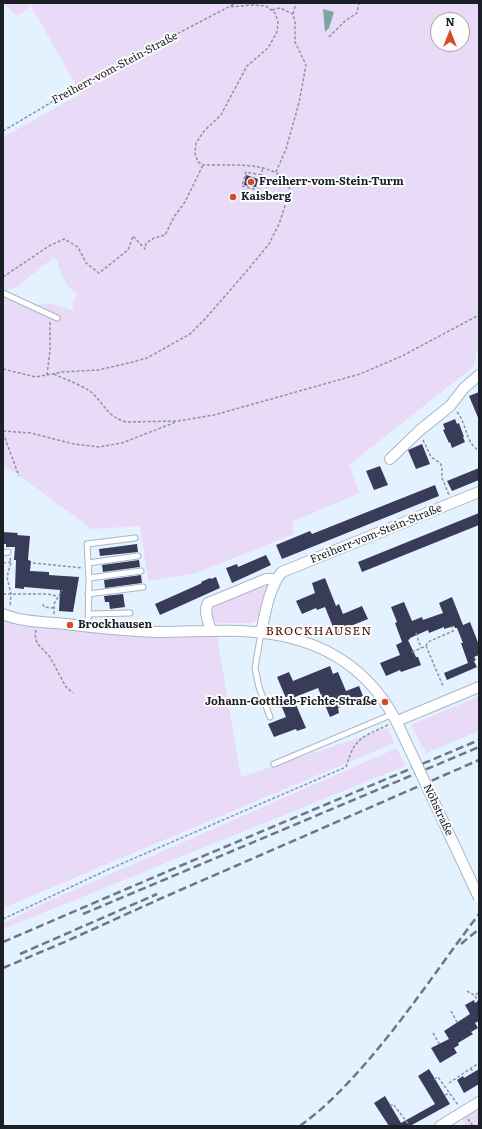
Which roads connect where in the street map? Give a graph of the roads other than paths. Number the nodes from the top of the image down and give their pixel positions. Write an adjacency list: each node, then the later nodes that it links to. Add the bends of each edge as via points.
1 (3, 293): 2 (lane)
2 (57, 318)
3 (479, 375): 4 (street, via 464,388 450,406)
4 (390, 459)
5 (479, 492): 11 (street, Freiherr-vom-Stein-Straße, via 282,572)
6 (135, 538): 8 (lane, via 87,544)
7 (138, 556): 8 (lane)
8 (88, 566): 10 (lane)
9 (141, 572): 10 (lane)
10 (89, 578): 13 (lane)
11 (276, 579): 18 (street, Freiherr-vom-Stein-Straße, via 266,579 208,604 205,607); 19 (street)
12 (142, 587): 13 (lane)
13 (88, 594): 16 (lane)
14 (130, 612): 16 (lane)
15 (3, 614): 17 (street, via 28,620)
16 (89, 614): 17 (lane)
17 (88, 626): 18 (street, via 133,631)
18 (211, 632): 19 (street)
19 (261, 633): 21 (lane, via 255,668); 22 (street, via 284,636 334,654 357,670 385,702)
20 (479, 687): 22 (street)
21 (270, 717)
22 (395, 718): 23 (lane); 24 (street, Nöhstraße, bridge)
23 (274, 764)
24 (479, 898)
25 (479, 1102): 26 (street)
26 (440, 1126)

